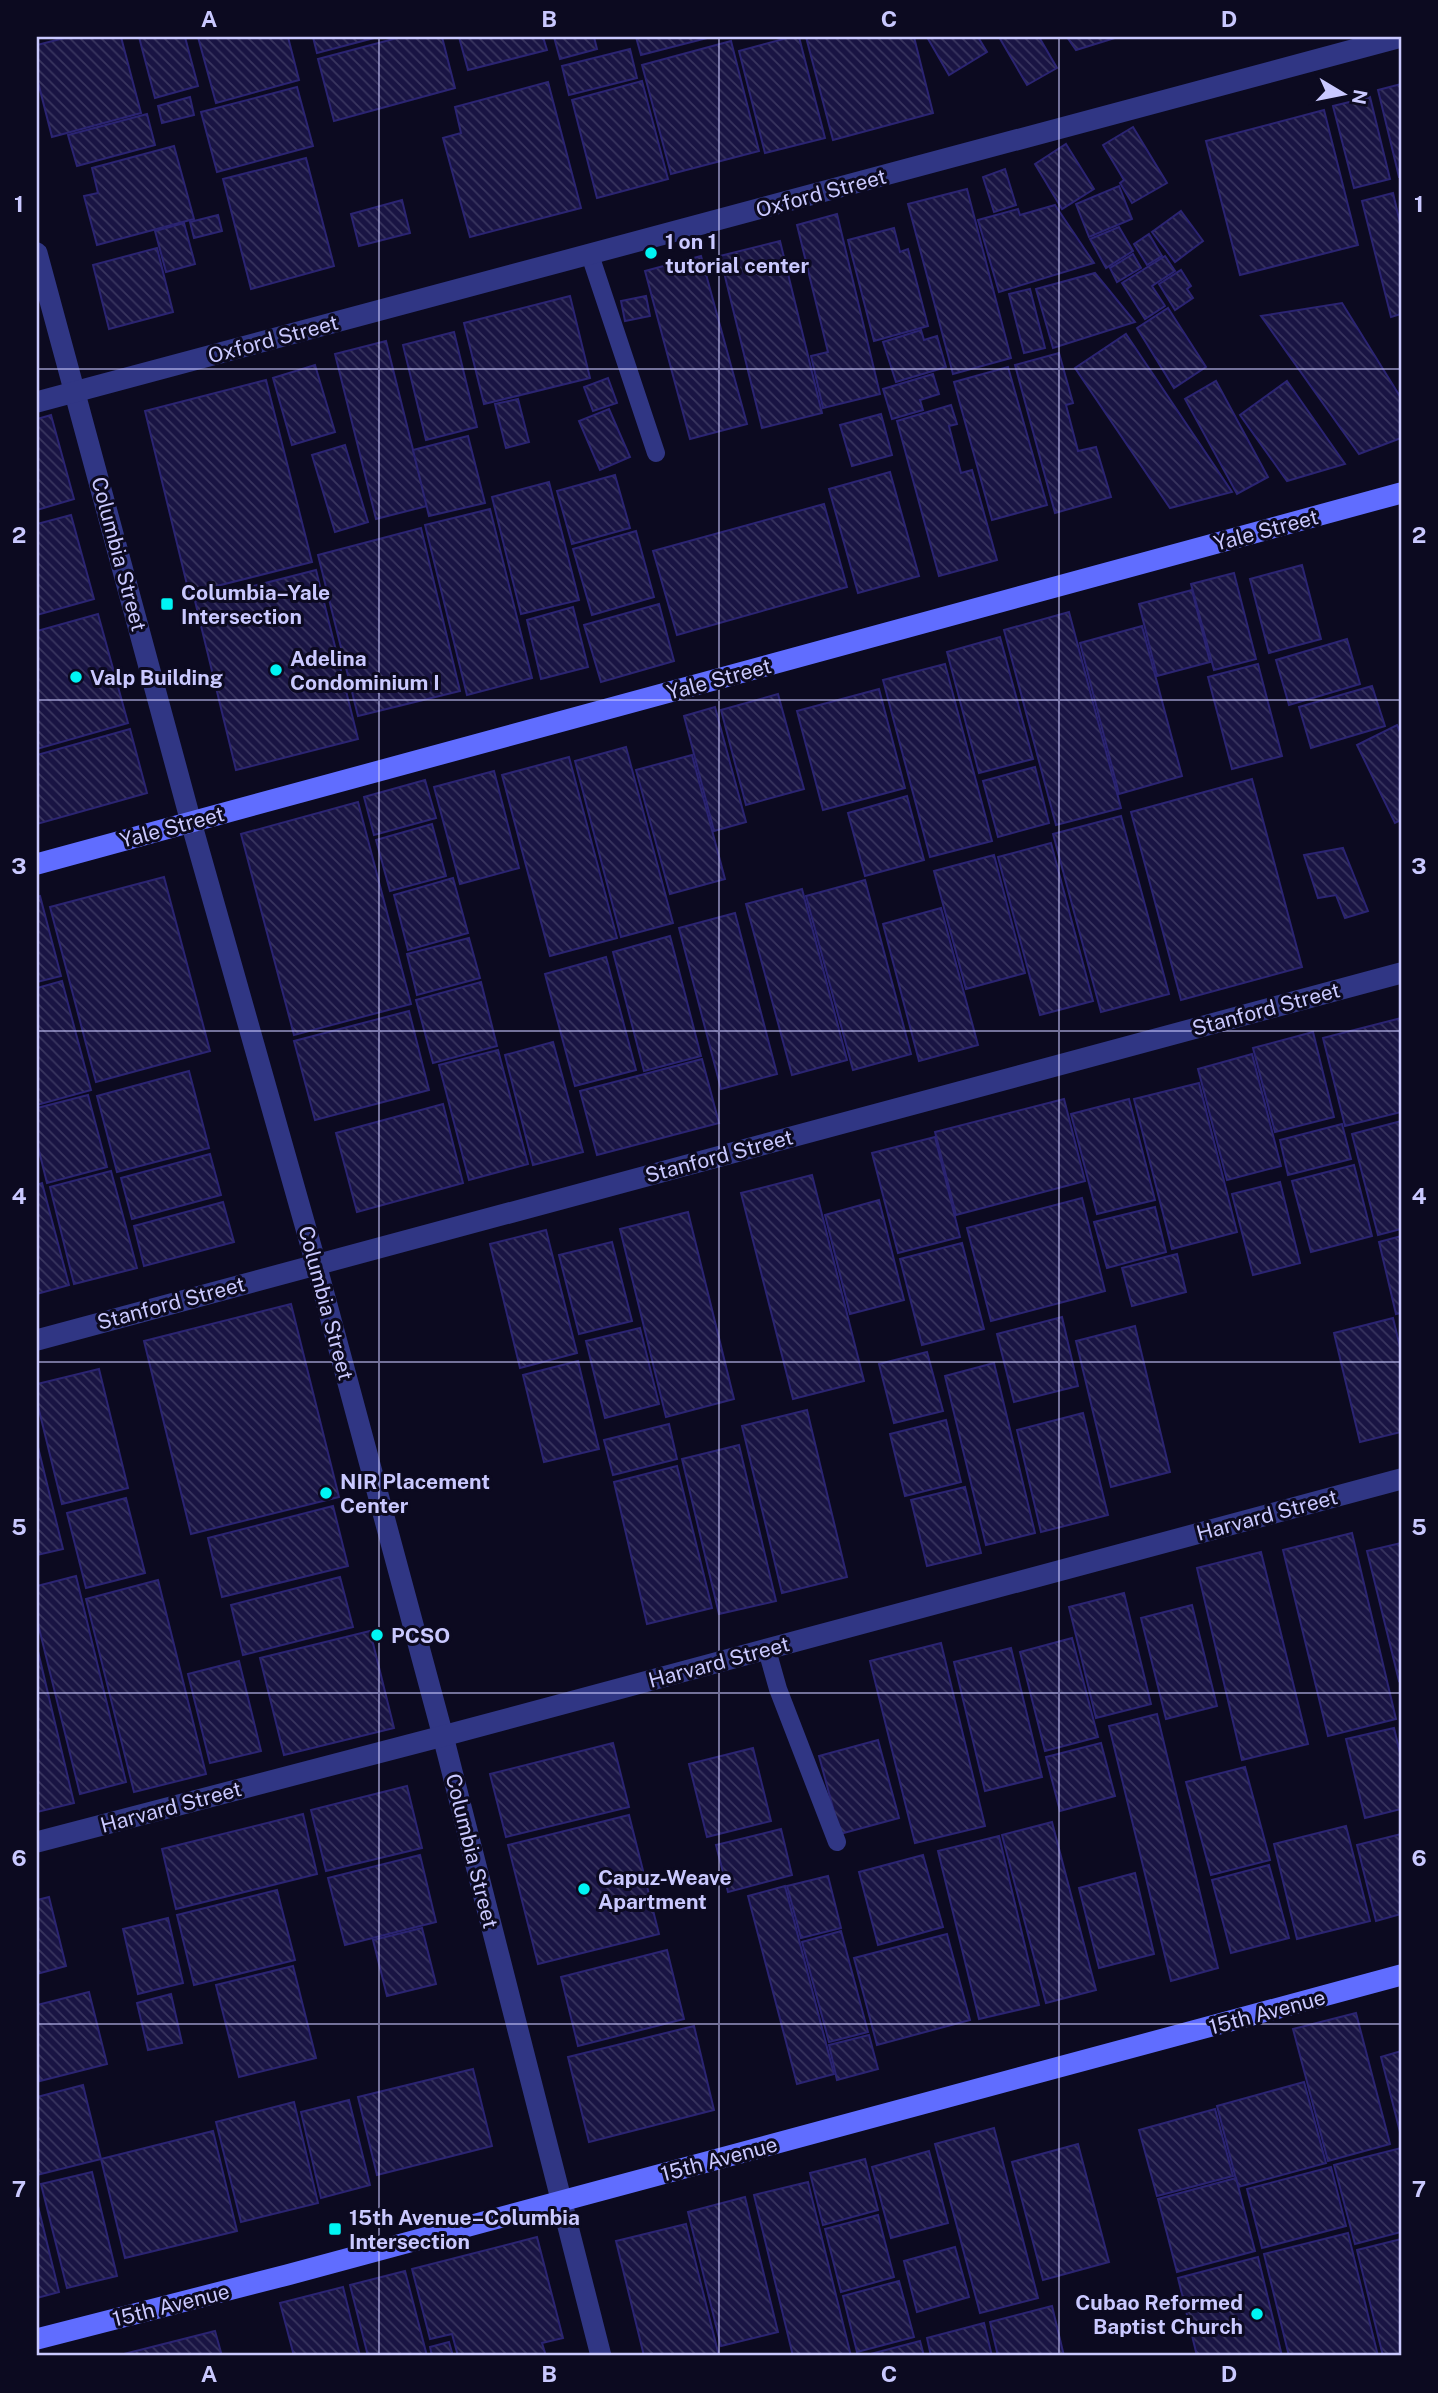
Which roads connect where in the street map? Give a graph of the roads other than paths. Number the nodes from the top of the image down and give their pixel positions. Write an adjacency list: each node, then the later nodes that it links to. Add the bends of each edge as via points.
1 (1401, 37): 3 (street, Oxford Street)
2 (37, 253): 4 (street, Columbia Street)
3 (590, 255): 4 (street, Oxford Street); 6 (lane)
4 (75, 391): 5 (street, Oxford Street); 8 (street, Columbia Street)
5 (37, 402)
6 (656, 453)
7 (1401, 493): 8 (street, Yale Street)
8 (191, 822): 9 (street, Yale Street); 11 (street, Columbia Street)
9 (37, 864)
10 (1401, 973): 11 (street, Stanford Street)
11 (316, 1264): 12 (street, Stanford Street); 15 (street, Columbia Street)
12 (37, 1340)
13 (1401, 1479): 14 (street, Harvard Street)
14 (767, 1650): 15 (street, Harvard Street); 17 (lane)
15 (443, 1736): 16 (street, Harvard Street); 19 (street, Columbia Street)
16 (37, 1842)
17 (837, 1842)
18 (1401, 1975): 19 (street, 15th Avenue)
19 (562, 2201): 20 (street, 15th Avenue); 21 (street, Columbia Street)
20 (37, 2339)
21 (601, 2356)

